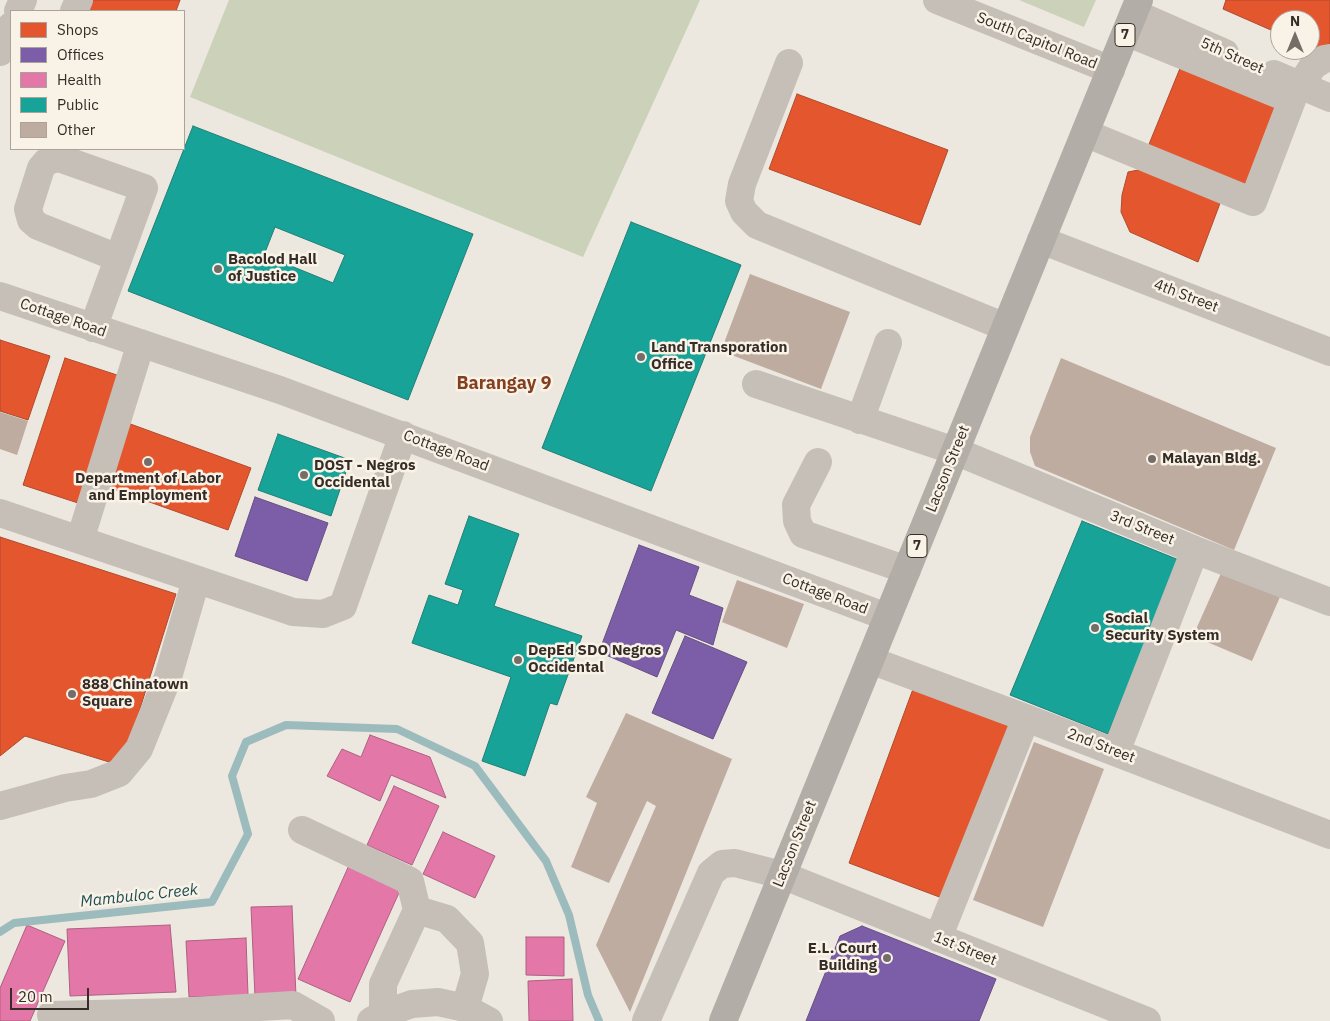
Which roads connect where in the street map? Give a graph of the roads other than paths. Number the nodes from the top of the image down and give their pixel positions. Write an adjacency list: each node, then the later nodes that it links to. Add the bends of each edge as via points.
1 (937, 0): 5 (street, South Capitol Road)
2 (1133, 15): 5 (main road, Lacson Street / 7); 6 (street, 5th Street); 8 (street, via 1292,100 1253,202)
3 (1330, 58): 6 (street, via 1313,66)
4 (789, 64): 12 (street, via 742,184 739,201 744,212 757,225)
5 (1110, 70): 8 (main road, Lacson Street / 7)
6 (1300, 86): 7 (street, 5th Street)
7 (1330, 98)
8 (1085, 133): 9 (main road, Lacson Street / 7)
9 (1041, 240): 12 (main road, Lacson Street / 7); 16 (street, 4th Street)
10 (118, 258): 13 (street)
11 (0, 296): 13 (street, Cottage Road)
12 (1006, 327): 20 (main road, Lacson Street / 7)
13 (93, 328): 14 (street, Cottage Road)
14 (141, 344): 19 (street, Cottage Road); 23 (street)
15 (888, 344): 18 (street)
16 (1330, 352)
17 (756, 384): 18 (street, 3rd Street)
18 (860, 420): 20 (street, 3rd Street)
19 (403, 434): 26 (street, via 343,606 323,614 293,612); 28 (street, Cottage Road)
20 (956, 451): 24 (street, 3rd Street); 25 (main road, Lacson Street / 7)
21 (818, 462): 25 (street, via 796,505 796,521 803,534)
22 (0, 513): 23 (street)
23 (80, 540): 26 (street)
24 (1195, 550): 27 (street, 3rd Street); 31 (street)
25 (907, 570): 28 (main road, Lacson Street / 7)
26 (196, 580): 32 (street, via 168,677 139,749 118,773 90,784)
27 (1330, 602)
28 (887, 617): 29 (main road, Lacson Street / 7)
29 (870, 660): 30 (street, 2nd Street); 35 (main road, Lacson Street / 7)
30 (1026, 718): 31 (street, 2nd Street); 37 (street)
31 (1116, 752): 34 (street, 2nd Street)
32 (0, 806)
33 (302, 830): 36 (street, via 410,881)
34 (1330, 835)
35 (782, 875): 37 (street, 1st Street); 43 (street, 1st Street, via 735,864 722,864 711,873); 44 (main road, Lacson Street / 7)
36 (417, 910): 38 (street, via 447,919 470,943 475,974); 40 (street, via 383,984)
37 (938, 938): 45 (street, 1st Street)
38 (465, 1008): 40 (street, via 438,1002 412,1004); 42 (street)
39 (51, 1015): 41 (street, via 293,1006)
40 (377, 1018)
41 (321, 1021)
42 (489, 1021)
43 (646, 1021)
44 (723, 1021)
45 (1147, 1021)

